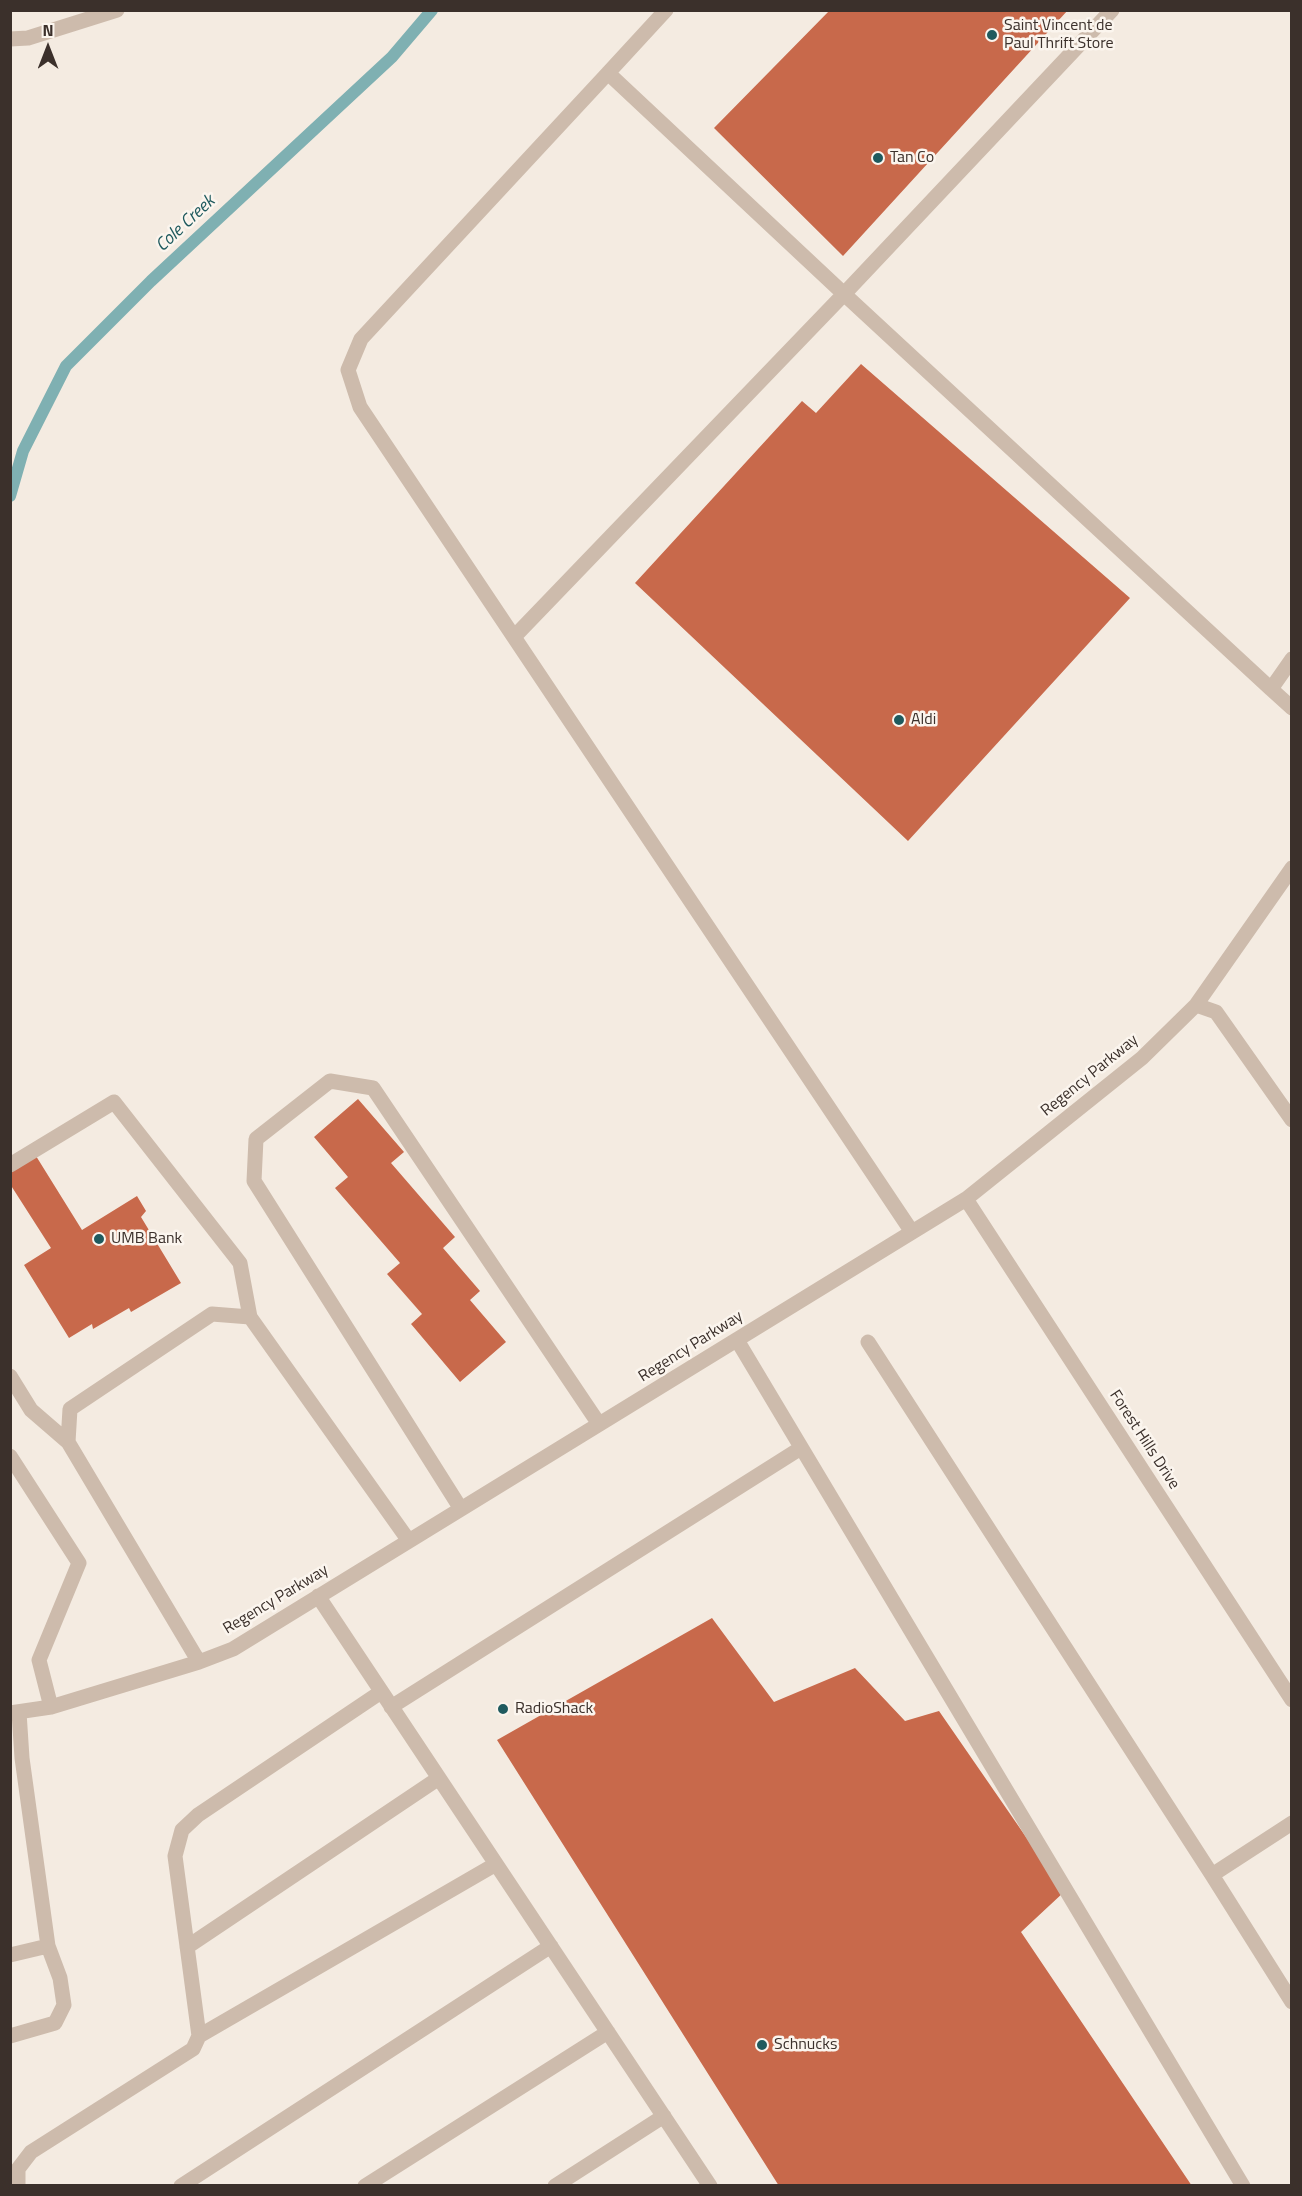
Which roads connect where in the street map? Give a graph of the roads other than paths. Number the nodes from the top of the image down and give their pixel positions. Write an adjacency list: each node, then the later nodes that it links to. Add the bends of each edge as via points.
1 (117, 10): 4 (street, via 28,38)
2 (666, 10): 5 (street)
3 (1112, 10): 6 (street)
4 (10, 39)
5 (609, 73): 6 (street); 7 (street, via 361,339 348,370 360,407)
6 (844, 294): 7 (street); 9 (street)
7 (514, 637): 16 (street)
8 (1292, 659): 9 (street)
9 (1271, 689): 10 (street)
10 (1292, 708)
11 (1292, 868): 12 (street, Regency Parkway)
12 (1196, 1005): 13 (street, via 1216,1012); 15 (street, Regency Parkway, via 1142,1059)
13 (1289, 1108)
14 (10, 1165): 17 (street, via 114,1102 240,1263)
15 (966, 1199): 16 (street, Regency Parkway); 30 (street, Forest Hills Drive)
16 (912, 1232): 18 (street, Regency Parkway)
17 (250, 1317): 22 (street, via 212,1314 70,1409); 26 (street)
18 (737, 1340): 21 (street, Regency Parkway); 23 (street)
19 (868, 1342): 37 (street)
20 (10, 1376): 22 (street, via 31,1410)
21 (599, 1424): 25 (street, Regency Parkway); 25 (street, via 373,1088 330,1081 256,1139 254,1181)
22 (68, 1442): 28 (street)
23 (801, 1448): 32 (street); 52 (street)
24 (11, 1460): 31 (street, via 79,1563 39,1660)
25 (461, 1509): 26 (street, Regency Parkway)
26 (409, 1541): 27 (street, Regency Parkway)
27 (318, 1596): 28 (street, Regency Parkway, via 233,1648); 29 (street)
28 (199, 1662): 31 (street, Regency Parkway)
29 (381, 1692): 32 (street); 40 (street, via 198,1815 182,1830 176,1856)
30 (1292, 1700)
31 (51, 1707): 33 (street, Regency Parkway)
32 (392, 1707): 34 (street)
33 (15, 1712): 38 (street)
34 (438, 1778): 36 (street); 40 (street)
35 (1292, 1823): 37 (street)
36 (496, 1864): 39 (street); 45 (street)
37 (1212, 1875): 42 (street)
38 (48, 1946): 41 (street); 44 (street, via 60,1977 64,2005 55,2023)
39 (551, 1946): 43 (street); 48 (street)
40 (187, 1947): 45 (street)
41 (10, 1955)
42 (1292, 2002)
43 (608, 2032): 46 (street); 49 (street)
44 (10, 2036)
45 (199, 2036): 47 (street, via 193,2049 31,2152 18,2169)
46 (664, 2116): 50 (street); 51 (street)
47 (18, 2186)
48 (181, 2186)
49 (365, 2186)
50 (555, 2186)
51 (710, 2186)
52 (1243, 2186)

